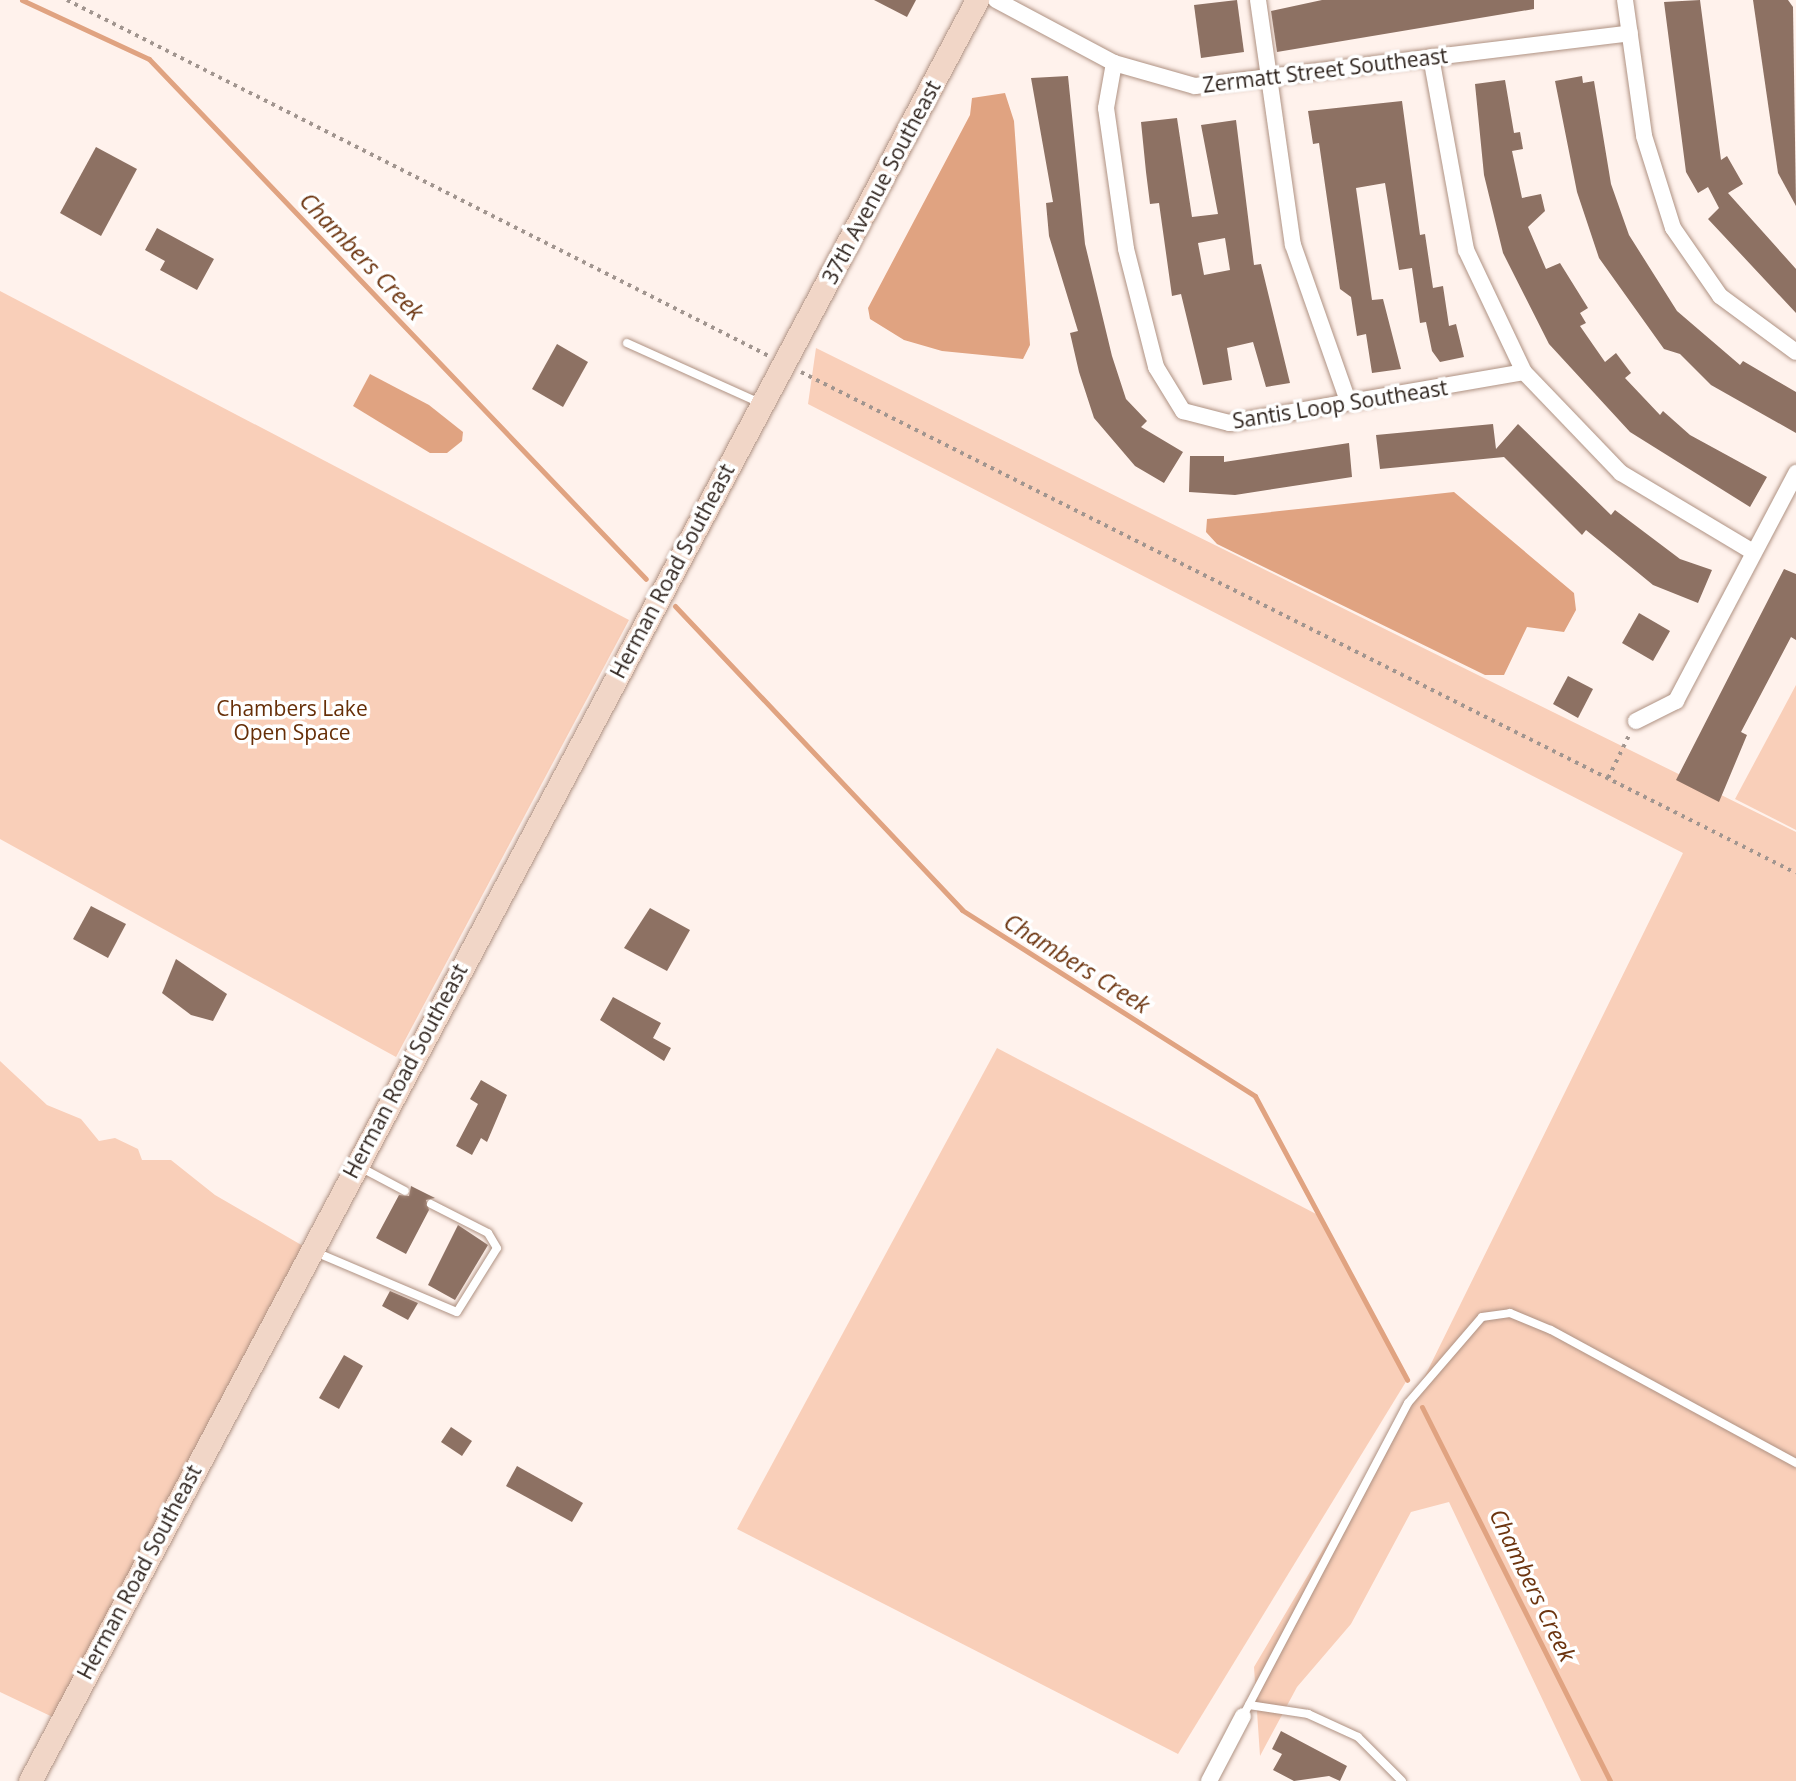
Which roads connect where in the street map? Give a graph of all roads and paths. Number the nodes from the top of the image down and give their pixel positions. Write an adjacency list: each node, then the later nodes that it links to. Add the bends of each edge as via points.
1 (67, 0): 12 (path)
2 (977, 0): 12 (street, 37th Avenue Southeast)
3 (996, 0): 8 (street, Zermatt Street Southeast)
4 (1258, 0): 9 (street)
5 (1625, 0): 6 (street)
6 (1630, 33): 7 (street, Zermatt Street Southeast); 11 (street, via 1643,136 1673,228 1720,296)
7 (1431, 57): 9 (street, Zermatt Street Southeast); 13 (street, via 1466,250)
8 (1114, 62): 9 (street, Zermatt Street Southeast, via 1160,81 1195,86); 14 (street, Santis Loop Southeast, via 1106,108 1124,236 1168,395 1195,417 1230,423)
9 (1268, 81): 14 (street, via 1293,244)
10 (627, 343): 15 (lane)
11 (1796, 352)
12 (784, 364): 15 (street, Herman Road Southeast); 19 (path)
13 (1524, 372): 14 (street, Santis Loop Southeast); 17 (street, via 1621,473)
14 (1348, 401)
15 (762, 404): 21 (street, Herman Road Southeast)
16 (1796, 473): 17 (street)
17 (1753, 552): 18 (street, via 1676,701)
18 (1636, 721): 19 (path)
19 (1608, 778): 20 (path)
20 (1796, 873)
21 (355, 1165): 22 (lane); 24 (street, Herman Road Southeast)
22 (405, 1191)
23 (431, 1204): 24 (lane, via 488,1234 496,1248 457,1312)
24 (310, 1250): 27 (street, Herman Road Southeast)
25 (1796, 1463): 26 (lane, via 1551,1330 1510,1313 1482,1317 1408,1403)
26 (1246, 1710): 28 (street); 29 (lane, via 1308,1714 1359,1737)
27 (30, 1781)
28 (1209, 1781)
29 (1402, 1781)

